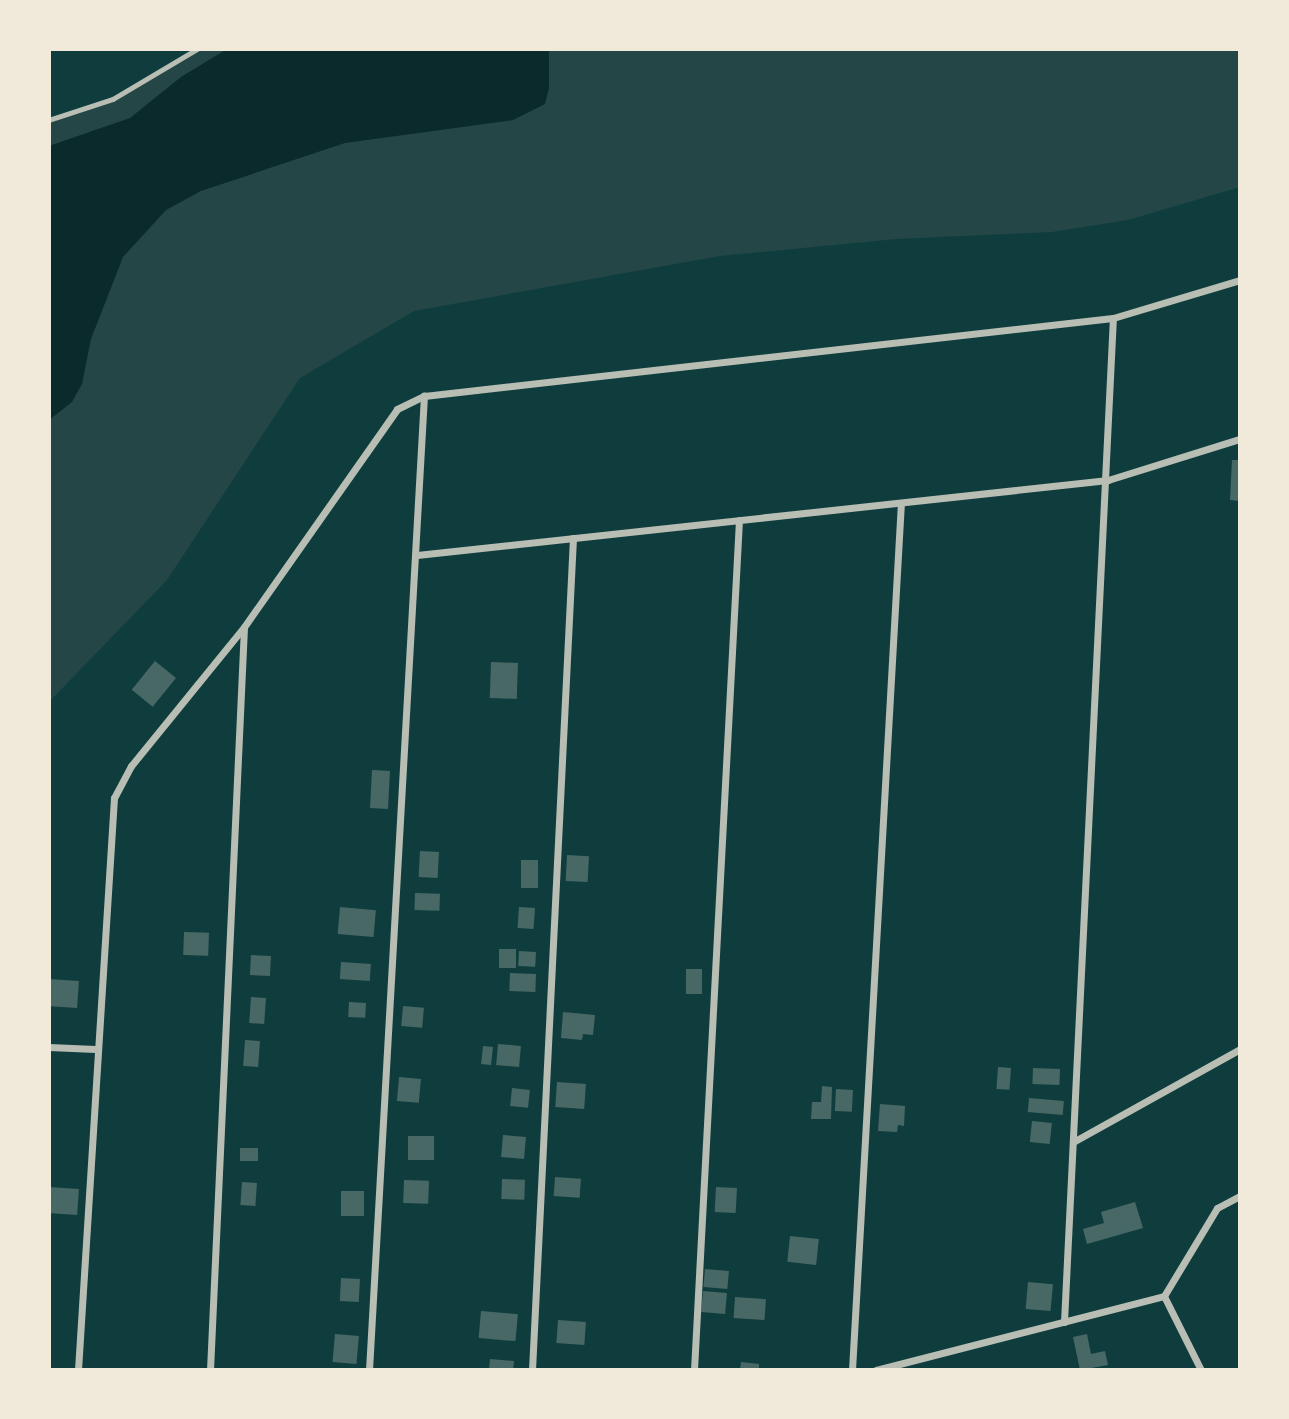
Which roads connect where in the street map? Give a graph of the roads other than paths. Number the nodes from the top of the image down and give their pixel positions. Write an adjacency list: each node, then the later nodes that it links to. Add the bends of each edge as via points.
1 (197, 49): 2 (lane, via 113,99)
2 (49, 120)
3 (1240, 280): 4 (street)
4 (1113, 318): 5 (street); 7 (street)
5 (424, 396): 11 (street); 12 (street, via 397,409)
6 (1240, 439): 7 (street)
7 (1108, 480): 8 (street); 16 (street)
8 (901, 503): 9 (street); 25 (street)
9 (739, 520): 10 (street); 24 (street)
10 (573, 538): 11 (street); 23 (street)
11 (417, 555): 22 (street)
12 (244, 627): 14 (street, via 131,766 114,798); 21 (street)
13 (49, 1047): 14 (street)
14 (95, 1049): 20 (street)
15 (1240, 1049): 16 (street)
16 (1073, 1142): 19 (street)
17 (1240, 1196): 18 (street, via 1217,1208)
18 (1164, 1296): 19 (street); 27 (street)
19 (1064, 1322): 26 (street)
20 (78, 1370)
21 (210, 1370)
22 (369, 1370)
23 (531, 1370)
24 (694, 1370)
25 (852, 1370)
26 (876, 1370)
27 (1201, 1370)

